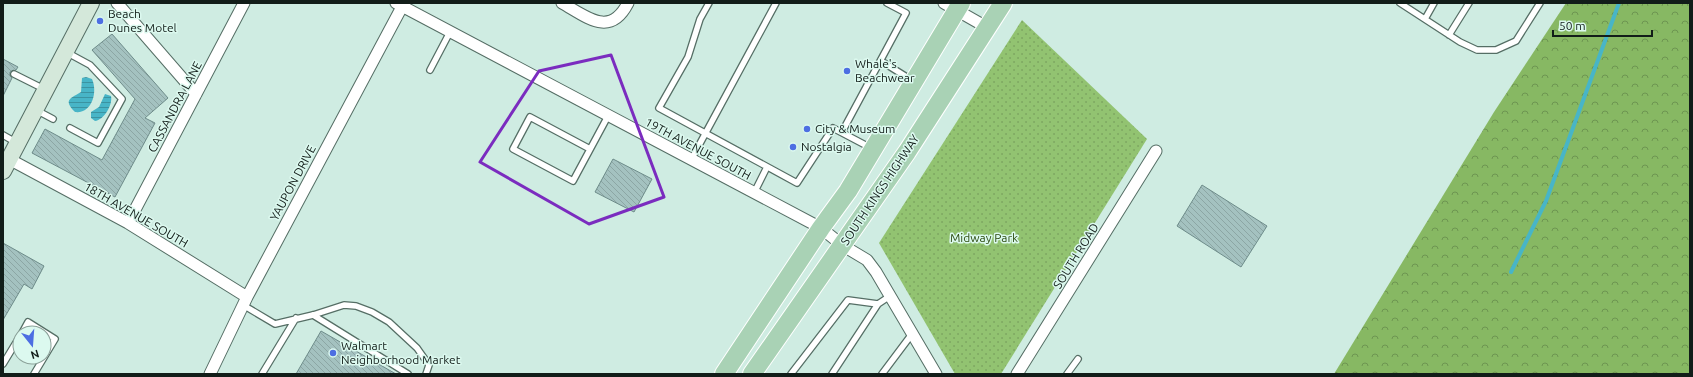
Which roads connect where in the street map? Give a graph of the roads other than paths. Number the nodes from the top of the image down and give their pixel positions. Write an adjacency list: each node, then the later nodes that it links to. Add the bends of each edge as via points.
1 (92, 3): 20 (main road)
2 (117, 3): 26 (street)
3 (244, 3): 26 (street, CASSANDRA LANE)
4 (562, 3): 5 (street, via 590,19 603,23 619,16)
5 (628, 3)
6 (709, 3): 32 (lane, via 700,19 688,57 659,108)
7 (776, 3): 32 (lane)
8 (887, 3): 21 (lane, via 906,14)
9 (1003, 3): 17 (main road, SOUTH KINGS HIGHWAY)
10 (1400, 3): 16 (lane)
11 (1434, 3): 16 (lane)
12 (1469, 3): 19 (lane)
13 (1540, 3): 19 (lane, via 1516,41 1496,50 1477,50)
14 (401, 4): 18 (street, 19TH AVENUE SOUTH); 46 (street, YAUPON DRIVE)
15 (953, 5): 17 (street); 24 (main road)
16 (1425, 19): 19 (lane)
17 (988, 28): 44 (main road, SOUTH KINGS HIGHWAY, via 907,152)
18 (450, 32): 22 (lane); 28 (street, 19TH AVENUE SOUTH)
19 (1449, 35)
20 (66, 51): 25 (main road); 30 (lane, via 90,65 122,99 98,143)
21 (881, 61): 24 (lane); 31 (lane)
22 (430, 70)
23 (14, 74): 25 (lane)
24 (914, 81): 36 (main road)
25 (46, 90): 27 (main road)
26 (196, 94): 42 (street, CASSANDRA LANE)
27 (35, 110): 29 (lane); 34 (main road)
28 (608, 116): 35 (lane); 38 (street, 19TH AVENUE SOUTH)
29 (53, 119)
30 (70, 128)
31 (842, 132): 36 (lane); 40 (lane, via 833,128 797,183)
32 (706, 134): 38 (lane); 40 (lane)
33 (3, 135): 34 (lane)
34 (18, 143): 39 (main road)
35 (590, 149): 35 (lane, via 573,181 513,149 530,118)
36 (873, 150): 43 (main road)
37 (1156, 151): 66 (street, SOUTH ROAD)
38 (691, 160): 41 (street, 19TH AVENUE SOUTH)
39 (6, 165): 42 (street, 18TH AVENUE SOUTH)
40 (767, 167): 41 (lane)
41 (754, 193): 43 (street, 19TH AVENUE SOUTH)
42 (128, 223): 46 (street, 18TH AVENUE SOUTH)
43 (821, 228): 44 (street, 19TH AVENUE SOUTH); 60 (main road)
44 (842, 245): 45 (street, 19TH AVENUE SOUTH, via 867,260); 61 (main road, SOUTH KINGS HIGHWAY)
45 (890, 296): 47 (lane); 50 (street, 19TH AVENUE SOUTH)
46 (245, 301): 49 (lane, via 275,324); 56 (street, YAUPON DRIVE)
47 (878, 304): 62 (lane, via 848,300); 63 (lane)
48 (313, 314): 49 (lane); 58 (lane); 59 (lane, via 344,304 372,312 389,322 417,348 429,365)
49 (296, 318): 57 (lane)
50 (912, 334): 64 (lane); 65 (street, 19TH AVENUE SOUTH)
51 (12, 349): 53 (lane)
52 (1078, 359): 67 (lane)
53 (3, 364)
54 (39, 365): 55 (lane)
55 (34, 374)
56 (210, 374)
57 (262, 374)
58 (408, 374)
59 (426, 374)
60 (724, 374)
61 (752, 374)
62 (791, 374)
63 (832, 374)
64 (882, 374)
65 (936, 374)
66 (1017, 374)
67 (1067, 374)

